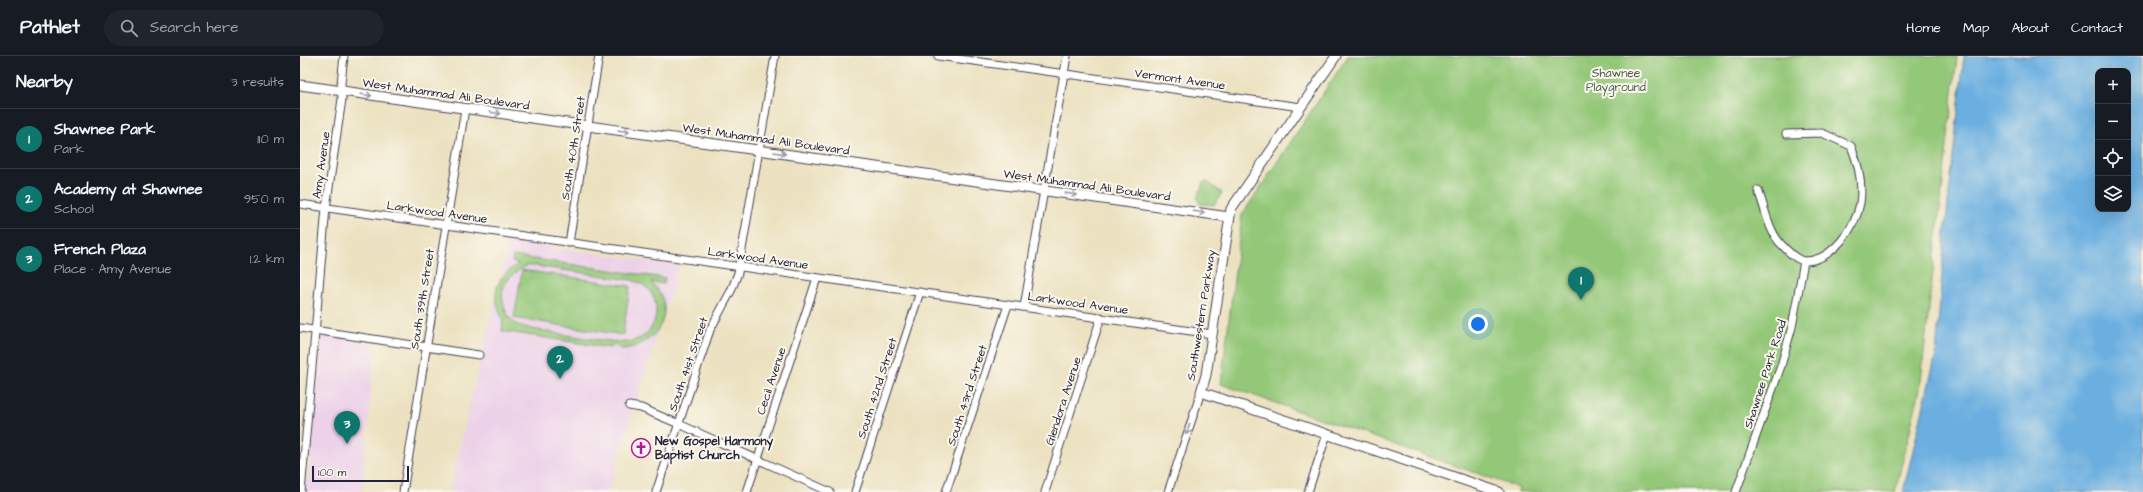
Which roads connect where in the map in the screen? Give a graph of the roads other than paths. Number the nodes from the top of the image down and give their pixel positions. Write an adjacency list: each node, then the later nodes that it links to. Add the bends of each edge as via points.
1 (344, 56): 9 (street, Amy Avenue)
2 (599, 56): 12 (street, South 40th Street)
3 (775, 56): 14 (street, South 41st Street)
4 (938, 56): 7 (street, Vermont Avenue)
5 (1067, 56): 7 (street)
6 (1336, 56): 10 (street, Southwestern Parkway)
7 (1064, 74): 10 (street, Vermont Avenue); 16 (street)
8 (300, 85): 9 (street, West Muhammad Ali Boulevard)
9 (341, 91): 11 (street, West Muhammad Ali Boulevard, one-way to 11); 18 (street, Amy Avenue, via 342,99)
10 (1300, 107): 19 (street, Southwestern Parkway, via 1237,198)
11 (465, 109): 12 (street, West Muhammad Ali Boulevard, one-way to 12); 20 (street, South 39th Street)
12 (589, 126): 14 (street, West Muhammad Ali Boulevard, one-way to 14); 21 (street, South 40th Street)
13 (1786, 134): 22 (street, via 1822,133 1851,146 1860,177 1859,207 1848,233 1825,254)
14 (759, 150): 16 (street, West Muhammad Ali Boulevard, one-way to 16); 23 (street, South 41st Street)
15 (1758, 190): 22 (street, via 1776,238)
16 (1044, 191): 19 (street, West Muhammad Ali Boulevard, one-way to 19); 27 (street)
17 (300, 204): 18 (street, Larkwood Avenue)
18 (326, 208): 20 (street, Larkwood Avenue); 30 (street, Amy Avenue)
19 (1229, 217): 31 (street, Southwestern Parkway)
20 (445, 225): 21 (street, Larkwood Avenue); 32 (street, South 39th Street)
21 (569, 243): 23 (street, Larkwood Avenue)
22 (1804, 261): 50 (street, Shawnee Park Road, via 1792,327 1781,366)
23 (739, 266): 24 (street, Larkwood Avenue); 36 (street, South 41st Street, via 731,291 710,330)
24 (817, 278): 25 (street, Larkwood Avenue); 38 (street, Cecil Avenue)
25 (920, 292): 26 (street, Larkwood Avenue); 44 (street, South 42nd Street)
26 (1008, 305): 27 (street, Larkwood Avenue); 45 (street, South 43rd Street)
27 (1024, 307): 28 (street, Larkwood Avenue)
28 (1101, 317): 31 (street, Larkwood Avenue); 46 (street, Glendora Avenue)
29 (300, 328): 30 (street)
30 (315, 330): 32 (street); 39 (street, Amy Avenue)
31 (1212, 334): 34 (street, Southwestern Parkway)
32 (426, 346): 33 (street); 40 (street, South 39th Street)
33 (478, 355)
34 (1201, 392): 37 (street, Southwestern Parkway); 47 (street, one-way to 47)
35 (629, 406): 36 (street, via 641,408)
36 (679, 424): 38 (street); 41 (street, South 41st Street)
37 (1326, 434): 48 (street); 49 (street, Southwestern Parkway)
38 (757, 460): 42 (street, Cecil Avenue); 43 (street)
39 (301, 492)
40 (403, 492)
41 (656, 492)
42 (747, 492)
43 (830, 492)
44 (855, 492)
45 (946, 492)
46 (1045, 492)
47 (1168, 492)
48 (1308, 492)
49 (1499, 492)
50 (1736, 492)

